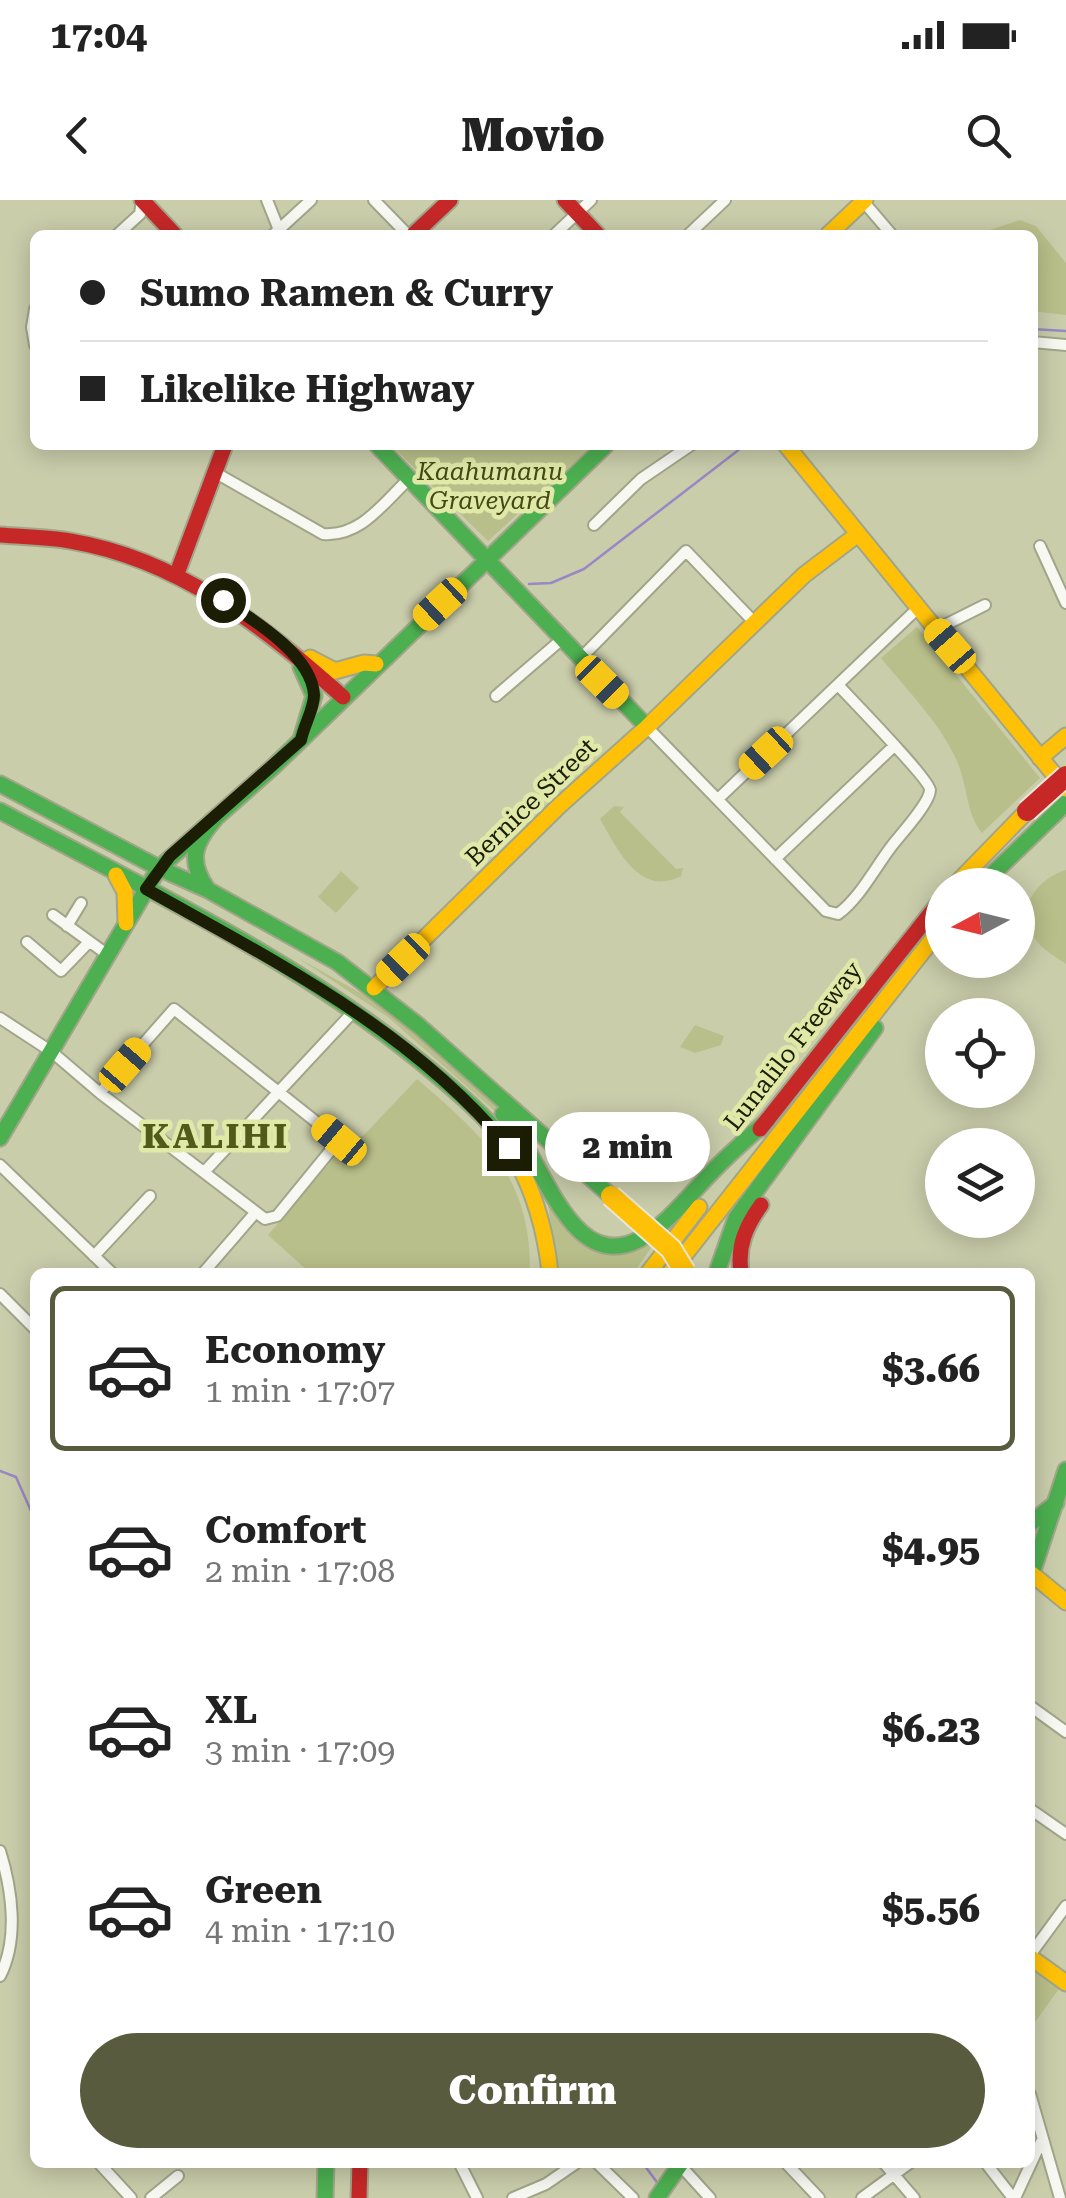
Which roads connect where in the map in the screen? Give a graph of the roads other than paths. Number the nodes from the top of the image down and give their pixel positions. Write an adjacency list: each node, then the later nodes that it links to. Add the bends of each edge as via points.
1 (142, 200): 9 (street, via 140,214); 10 (main road)
2 (268, 200): 11 (street)
3 (312, 200): 12 (street)
4 (374, 200): 13 (street)
5 (450, 200): 14 (main road)
6 (725, 200): 17 (street)
7 (857, 203): 18 (main road); 19 (street)
8 (578, 204): 15 (street); 16 (main road)
9 (122, 230)
10 (170, 230)
11 (275, 230)
12 (279, 230)
13 (405, 230)
14 (416, 230)
15 (558, 230)
16 (595, 230)
17 (693, 230)
18 (833, 230)
19 (887, 230)
20 (1038, 343): 21 (street)
21 (1066, 346)
22 (223, 450): 27 (main road)
23 (381, 450): 28 (main road)
24 (601, 450): 33 (main road)
25 (683, 450): 29 (street, via 641,478)
26 (790, 450): 30 (main road)
27 (216, 472): 28 (street, via 323,534 339,535 357,528); 34 (main road)
28 (409, 479): 33 (main road)
29 (594, 524)
30 (858, 534): 37 (main road); 38 (main road, Bernice Street)
31 (0, 535): 34 (main road, via 86,545)
32 (1040, 546): 35 (street)
33 (487, 559): 40 (main road); 43 (main road)
34 (176, 576): 41 (main road)
35 (1066, 603)
36 (984, 605): 39 (street)
37 (917, 609): 39 (main road); 44 (street)
38 (754, 622): 42 (street, via 686,551); 47 (main road, Bernice Street)
39 (935, 630): 51 (main road)
40 (561, 640): 42 (main road); 45 (street)
41 (288, 647): 43 (main road, via 336,671); 46 (main road); 49 (main road, via 314,696)
42 (580, 659): 47 (main road)
43 (376, 664): 46 (main road)
44 (838, 685): 50 (street); 55 (street)
45 (496, 696)
46 (343, 697): 49 (main road)
47 (647, 727): 55 (street); 77 (main road, Bernice Street)
48 (1066, 736): 51 (main road)
49 (301, 740): 59 (main road)
50 (893, 747): 60 (street); 60 (street, via 926,778 930,794 842,912 826,912)
51 (1040, 758): 54 (main road)
52 (1066, 776): 58 (main road, bridge)
53 (0, 784): 61 (main road)
54 (1066, 789)
55 (718, 799): 60 (street)
56 (1066, 804): 58 (main road)
57 (0, 811): 64 (main road)
58 (1035, 818): 62 (main road); 63 (main road)
59 (215, 819): 61 (main road); 66 (main road, via 194,849 196,871)
60 (776, 859)
61 (159, 868): 65 (main road); 66 (main road)
62 (975, 868)
63 (995, 868)
64 (115, 873): 65 (main road); 70 (main road, via 126,893)
65 (146, 889): 70 (main road); 78 (main road)
66 (208, 890): 77 (main road)
67 (81, 903): 71 (street)
68 (53, 916): 71 (street)
69 (925, 921): 85 (main road, Lunalilo Freeway)
70 (126, 923): 75 (main road)
71 (67, 926): 73 (street)
72 (27, 942): 73 (street, via 61,971)
73 (89, 942): 75 (street)
74 (925, 947): 76 (main road, Lunalilo Freeway)
75 (108, 955): 81 (main road)
76 (910, 965): 83 (main road); 96 (main road, Lunalilo Freeway)
77 (374, 988): 80 (main road)
78 (356, 1010): 82 (street); 94 (main road, via 427,1067 509,1148 530,1185)
79 (0, 1018): 81 (street)
80 (419, 1026): 85 (main road, via 509,1120 573,1224 600,1244 636,1243 665,1224); 97 (main road, bridge, via 671,1249)
81 (52, 1052): 84 (street); 86 (main road)
82 (280, 1090): 84 (street, via 174,1008); 88 (street); 90 (street, via 339,1140 277,1216 265,1219)
83 (832, 1092): 98 (main road, via 736,1218); 99 (main road, via 751,1218)
84 (100, 1093): 88 (street)
85 (768, 1120): 95 (main road, Lunalilo Freeway)
86 (0, 1138)
87 (0, 1165): 91 (street)
88 (205, 1172): 90 (street)
89 (150, 1196): 91 (street)
90 (255, 1212): 93 (street)
91 (94, 1256): 92 (street)
92 (106, 1268)
93 (207, 1268)
94 (545, 1268)
95 (652, 1268)
96 (674, 1268)
97 (682, 1268)
98 (718, 1268)
99 (741, 1268)
100 (0, 1294): 101 (street)
101 (30, 1323)
102 (1066, 1470): 103 (main road)
103 (1056, 1502): 104 (main road); 105 (main road)
104 (1035, 1520)
105 (1035, 1563)
106 (1035, 1578): 107 (main road)
107 (1066, 1602)
108 (1035, 1710): 109 (street)
109 (1066, 1732)
110 (1035, 1812): 111 (street)
111 (1066, 1834)
112 (0, 1851): 116 (street, via 11,1937)
113 (1066, 1906): 114 (street)
114 (1035, 1949)
115 (1035, 1960): 117 (main road)
116 (0, 1976)
117 (1066, 1983)
118 (1035, 2114): 119 (street)
119 (1042, 2141): 120 (street); 150 (street)
120 (1035, 2155)
121 (103, 2168): 136 (street)
122 (326, 2168): 138 (main road)
123 (339, 2168): 139 (main road)
124 (360, 2168): 140 (main road)
125 (462, 2168): 141 (street)
126 (569, 2168): 142 (street)
127 (602, 2168): 143 (street)
128 (678, 2168): 144 (main road); 145 (street)
129 (790, 2168): 146 (street)
130 (888, 2168): 135 (street)
131 (904, 2168): 135 (street)
132 (990, 2168): 149 (street)
133 (1029, 2168): 149 (street)
134 (178, 2176): 137 (street)
135 (894, 2176): 147 (street); 148 (street)
136 (130, 2198)
137 (151, 2198)
138 (325, 2198)
139 (338, 2198)
140 (360, 2198)
141 (477, 2198)
142 (513, 2198)
143 (633, 2198)
144 (657, 2198)
145 (710, 2198)
146 (818, 2198)
147 (862, 2198)
148 (914, 2198)
149 (1014, 2198)
150 (1060, 2198)

